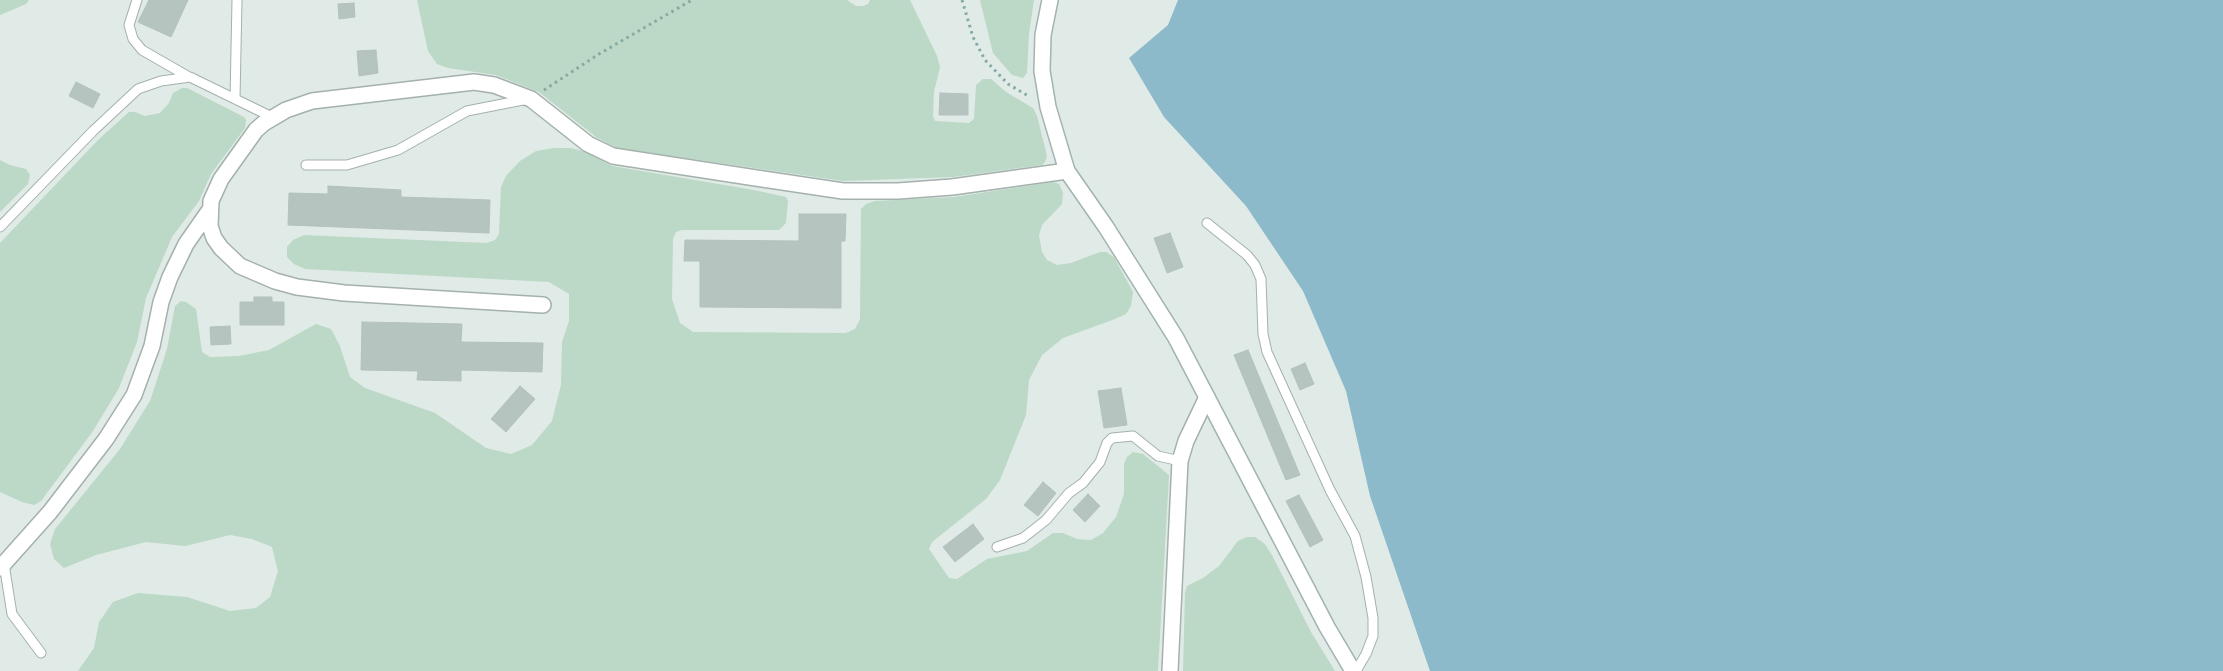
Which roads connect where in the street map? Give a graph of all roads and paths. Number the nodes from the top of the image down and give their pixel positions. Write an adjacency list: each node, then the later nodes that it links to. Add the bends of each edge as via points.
1 (137, 0): 6 (lane, via 129,24 132,39 142,50)
2 (237, 0): 7 (lane)
3 (692, 0): 8 (path, via 599,54)
4 (962, 0): 9 (path, via 972,37 985,60 1008,84)
5 (1050, 0): 9 (street, via 1043,35 1042,71)
6 (190, 77): 7 (lane); 15 (lane, via 161,81 138,89)
7 (235, 99): 10 (lane)
8 (531, 99): 10 (street, via 494,84 474,82 312,101); 11 (lane, via 467,111 398,150 347,165); 12 (street, via 588,144 613,156 843,191 952,187)
9 (1048, 107): 12 (street)
10 (272, 118): 13 (street, via 256,130 234,159 215,192)
11 (306, 165)
12 (1067, 170): 17 (street, via 1143,284)
13 (209, 211): 16 (street, via 210,226 221,248 240,266 282,283 344,293); 20 (street, via 186,244 170,277 152,346 134,395 78,476)
14 (1207, 223): 23 (lane, via 1256,265 1261,279 1262,334 1267,352 1330,490 1355,536 1374,618 1373,636)
15 (0, 227)
16 (543, 304)
17 (1207, 397): 18 (street, via 1186,441); 23 (street, via 1327,626)
18 (1180, 462): 19 (lane, via 1158,456 1133,436 1112,438 1100,462 1083,484 1069,493 1046,520 1023,538); 22 (street)
19 (997, 547)
20 (2, 566): 21 (lane, via 12,614)
21 (41, 653)
22 (1170, 671)
23 (1354, 671)

